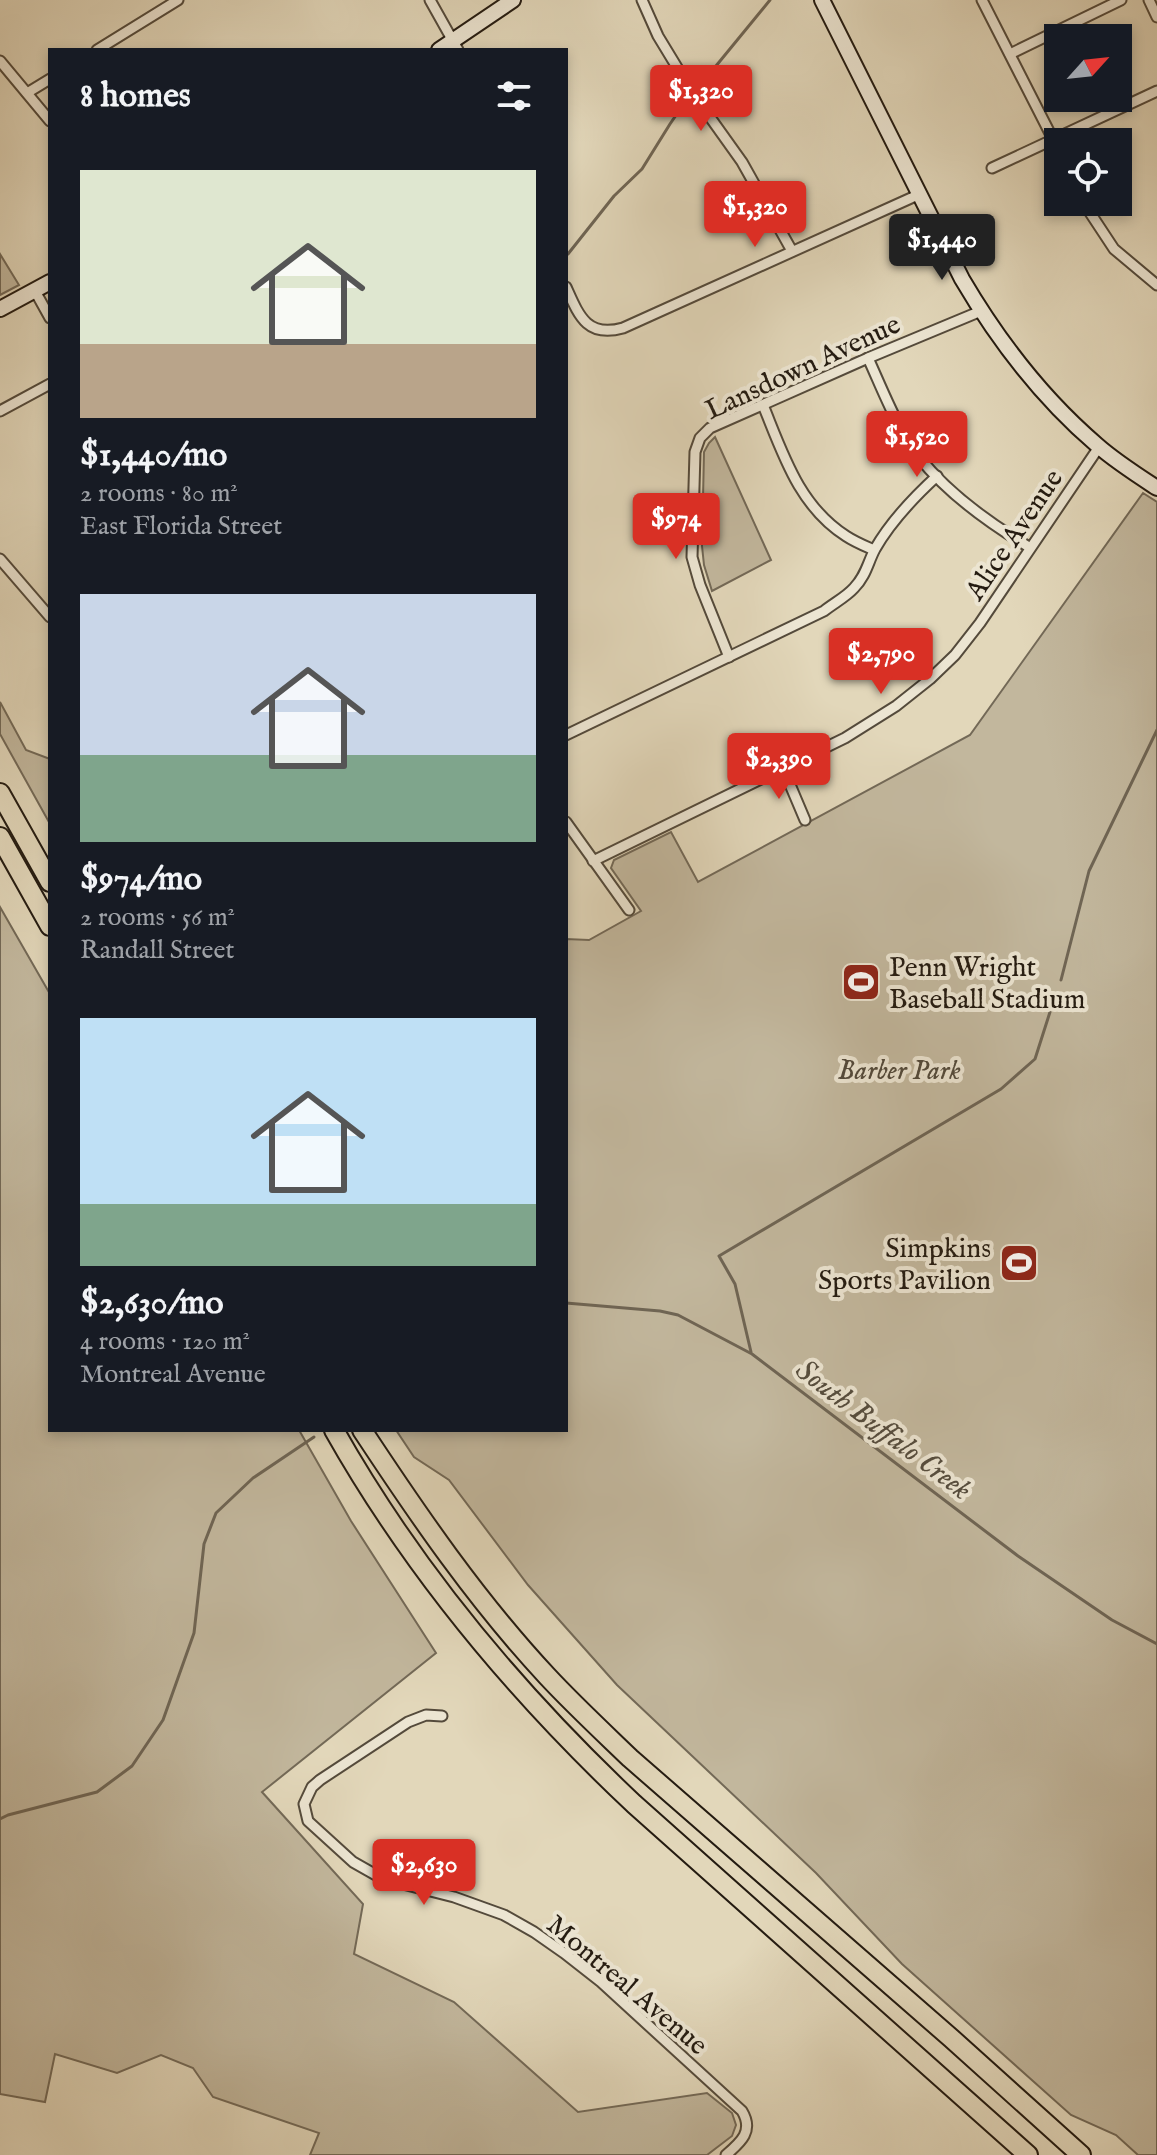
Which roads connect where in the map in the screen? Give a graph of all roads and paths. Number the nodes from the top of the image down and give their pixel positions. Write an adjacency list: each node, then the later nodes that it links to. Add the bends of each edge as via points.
1 (178, 0): 11 (street)
2 (430, 0): 10 (street)
3 (513, 0): 10 (main road)
4 (642, 0): 24 (street, via 664,46 742,162)
5 (822, 0): 22 (main road)
6 (982, 0): 12 (street)
7 (1121, 0): 12 (street)
8 (1149, 0): 9 (street)
9 (1157, 17)
10 (456, 45)
11 (100, 48)
12 (1010, 54): 18 (street)
13 (0, 61): 16 (street)
14 (48, 80): 16 (street)
15 (1157, 91): 19 (street)
16 (27, 93): 17 (street)
17 (48, 119)
18 (1048, 128)
19 (1086, 128)
20 (1044, 148): 21 (street)
21 (992, 168)
22 (920, 194): 24 (street); 30 (main road)
23 (1092, 216): 26 (street, via 1114,249)
24 (792, 251): 28 (street, via 623,328 590,327)
25 (48, 283): 27 (main road)
26 (1157, 285)
27 (35, 291): 29 (main road); 31 (street)
28 (568, 291)
29 (0, 309)
30 (981, 311): 32 (street, Lansdown Avenue); 36 (main road, via 1021,368)
31 (48, 314)
32 (868, 358): 34 (street, Lansdown Avenue); 37 (street, via 901,427)
33 (48, 385): 35 (street)
34 (763, 405): 40 (street, via 805,499 847,537); 43 (street, Lansdown Avenue, via 710,428 695,452 692,557)
35 (0, 411)
36 (1099, 447): 38 (main road); 39 (street, Alice Avenue)
37 (937, 476): 39 (street, via 969,506); 40 (street, via 910,501)
38 (1157, 488)
39 (1029, 547): 45 (street, Alice Avenue, via 980,623 930,679 858,730)
40 (874, 550): 43 (street, via 854,588 824,611)
41 (0, 559): 42 (street)
42 (48, 615)
43 (729, 657): 44 (street)
44 (568, 734)
45 (783, 768): 47 (street); 50 (street, Alice Avenue)
46 (5, 801): 51 (highway)
47 (805, 820)
48 (568, 825): 50 (street)
49 (0, 837): 53 (highway)
50 (593, 861): 52 (street)
51 (48, 878)
52 (629, 910)
53 (48, 922)
54 (335, 1432): 58 (highway, via 424,1570 580,1753)
55 (363, 1432): 59 (highway, via 451,1559 545,1674 590,1720)
56 (442, 1716): 57 (street, Montreal Avenue, via 408,1722 320,1780 304,1804 308,1821 353,1862 383,1879 504,1915 601,1982 740,2110 747,2121 746,2134)
57 (726, 2155)
58 (1028, 2155)
59 (1081, 2155)

